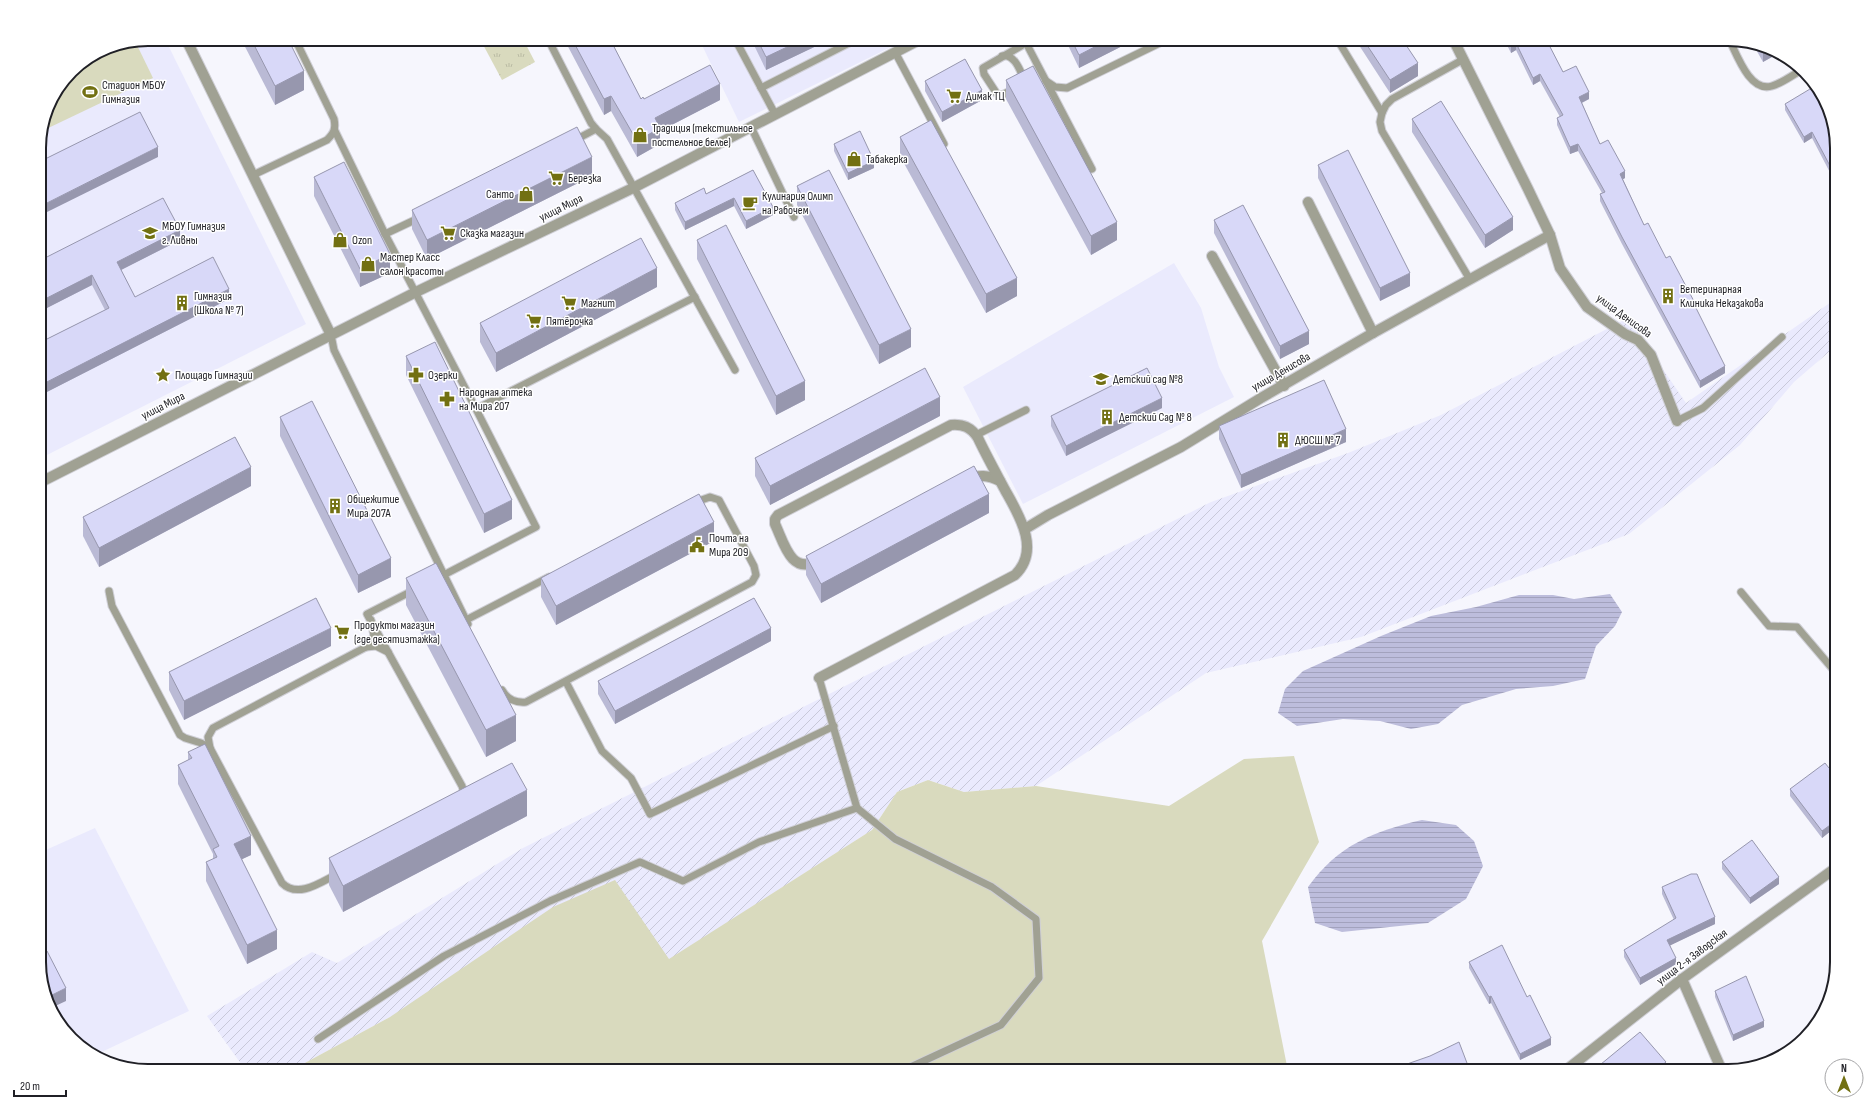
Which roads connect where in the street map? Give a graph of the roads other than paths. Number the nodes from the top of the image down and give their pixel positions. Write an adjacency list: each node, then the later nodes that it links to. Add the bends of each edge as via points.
1 (189, 46): 27 (street)
2 (298, 46): 23 (lane, via 334,119)
3 (739, 46): 18 (lane)
4 (843, 46): 18 (lane)
5 (902, 46): 13 (street, улица Мира)
6 (1021, 46): 14 (lane)
7 (1028, 46): 17 (lane)
8 (1154, 46): 17 (lane, via 1068,88 1055,87)
9 (1341, 46): 19 (lane)
10 (1457, 46): 15 (street, улица Денисова)
11 (1733, 46): 16 (lane, via 1756,84 1773,86)
12 (552, 48): 22 (lane)
13 (895, 52): 20 (street, улица Мира); 25 (lane)
14 (1002, 56): 14 (lane, via 985,66 983,70 994,92 999,95 1021,85 1024,81 1013,58)
15 (1464, 59): 19 (lane, via 1392,98); 33 (street, улица Денисова)
16 (1797, 73)
17 (1046, 81): 26 (lane)
18 (761, 88): 20 (lane)
19 (1382, 113): 35 (lane, via 1382,131)
20 (775, 114): 21 (street, улица Мира)
21 (751, 127): 28 (street, улица Мира); 31 (lane)
22 (596, 130): 24 (lane); 28 (lane, via 607,139)
23 (335, 131): 27 (lane, via 326,140); 32 (lane)
24 (567, 144)
25 (947, 150)
26 (1092, 169)
27 (253, 175): 39 (street)
28 (633, 188): 36 (street, улица Мира); 37 (lane)
29 (1308, 202): 38 (street)
30 (427, 214): 32 (lane)
31 (794, 217)
32 (385, 234): 36 (lane)
33 (1550, 235): 35 (street, улица Денисова); 45 (street, улица Денисова, via 1560,268 1587,307 1625,334 1638,340 1651,355)
34 (1212, 256): 42 (street)
35 (1469, 278): 38 (street, улица Денисова)
36 (416, 292): 39 (street, улица Мира); 43 (lane)
37 (695, 297): 41 (lane); 43 (lane)
38 (1373, 333): 42 (street, улица Денисова)
39 (331, 335): 49 (street, улица Мира); 56 (lane, via 334,350)
40 (1782, 337): 45 (lane, via 1703,408)
41 (736, 370)
42 (1284, 386): 53 (street, улица Денисова, via 1182,447)
43 (476, 409): 56 (lane, via 536,528)
44 (1026, 410): 46 (lane)
45 (1677, 421)
46 (976, 435): 47 (street); 54 (street, via 966,426 951,425 778,515 775,524 795,562 810,565)
47 (984, 452): 48 (street, via 982,467); 50 (street)
48 (973, 477): 50 (street, via 987,475); 51 (street)
49 (46, 480)
50 (1000, 481): 53 (street)
51 (959, 485)
52 (688, 506): 68 (lane, via 705,498 714,497 719,500 754,566 756,578 747,586)
53 (1024, 529): 67 (street, via 1027,542 1026,559 1015,575)
54 (823, 558)
55 (558, 573): 62 (lane)
56 (443, 575): 57 (lane); 62 (lane)
57 (430, 582)
58 (422, 586): 61 (lane, via 367,614)
59 (109, 591): 71 (lane, via 112,606 180,734 185,738 202,742)
60 (1741, 592): 66 (lane, via 1769,626 1797,627)
61 (371, 620): 64 (lane, via 374,636); 65 (lane)
62 (466, 620): 63 (lane)
63 (473, 633)
64 (366, 647): 65 (lane, via 376,646); 71 (lane, via 213,728 208,737)
65 (390, 654): 72 (lane, via 462,786 465,795)
66 (1830, 666)
67 (819, 678): 70 (lane)
68 (566, 682): 69 (lane, via 523,702 510,700); 70 (lane, via 602,751 631,778 650,814)
69 (500, 686)
70 (834, 726): 73 (lane)
71 (210, 748): 74 (lane, via 285,886 305,889)
72 (463, 805)
73 (857, 808): 77 (lane, via 759,842 682,881 640,862 550,901 444,956); 78 (lane, via 895,839 992,887 1036,920 1039,978 1001,1025)
74 (344, 870)
75 (1830, 872): 76 (street, улица 2-я Заводская)
76 (1682, 979): 79 (street, улица 2-я Заводская); 80 (street)
77 (318, 1039)
78 (917, 1064)
79 (1574, 1064)
80 (1719, 1064)

